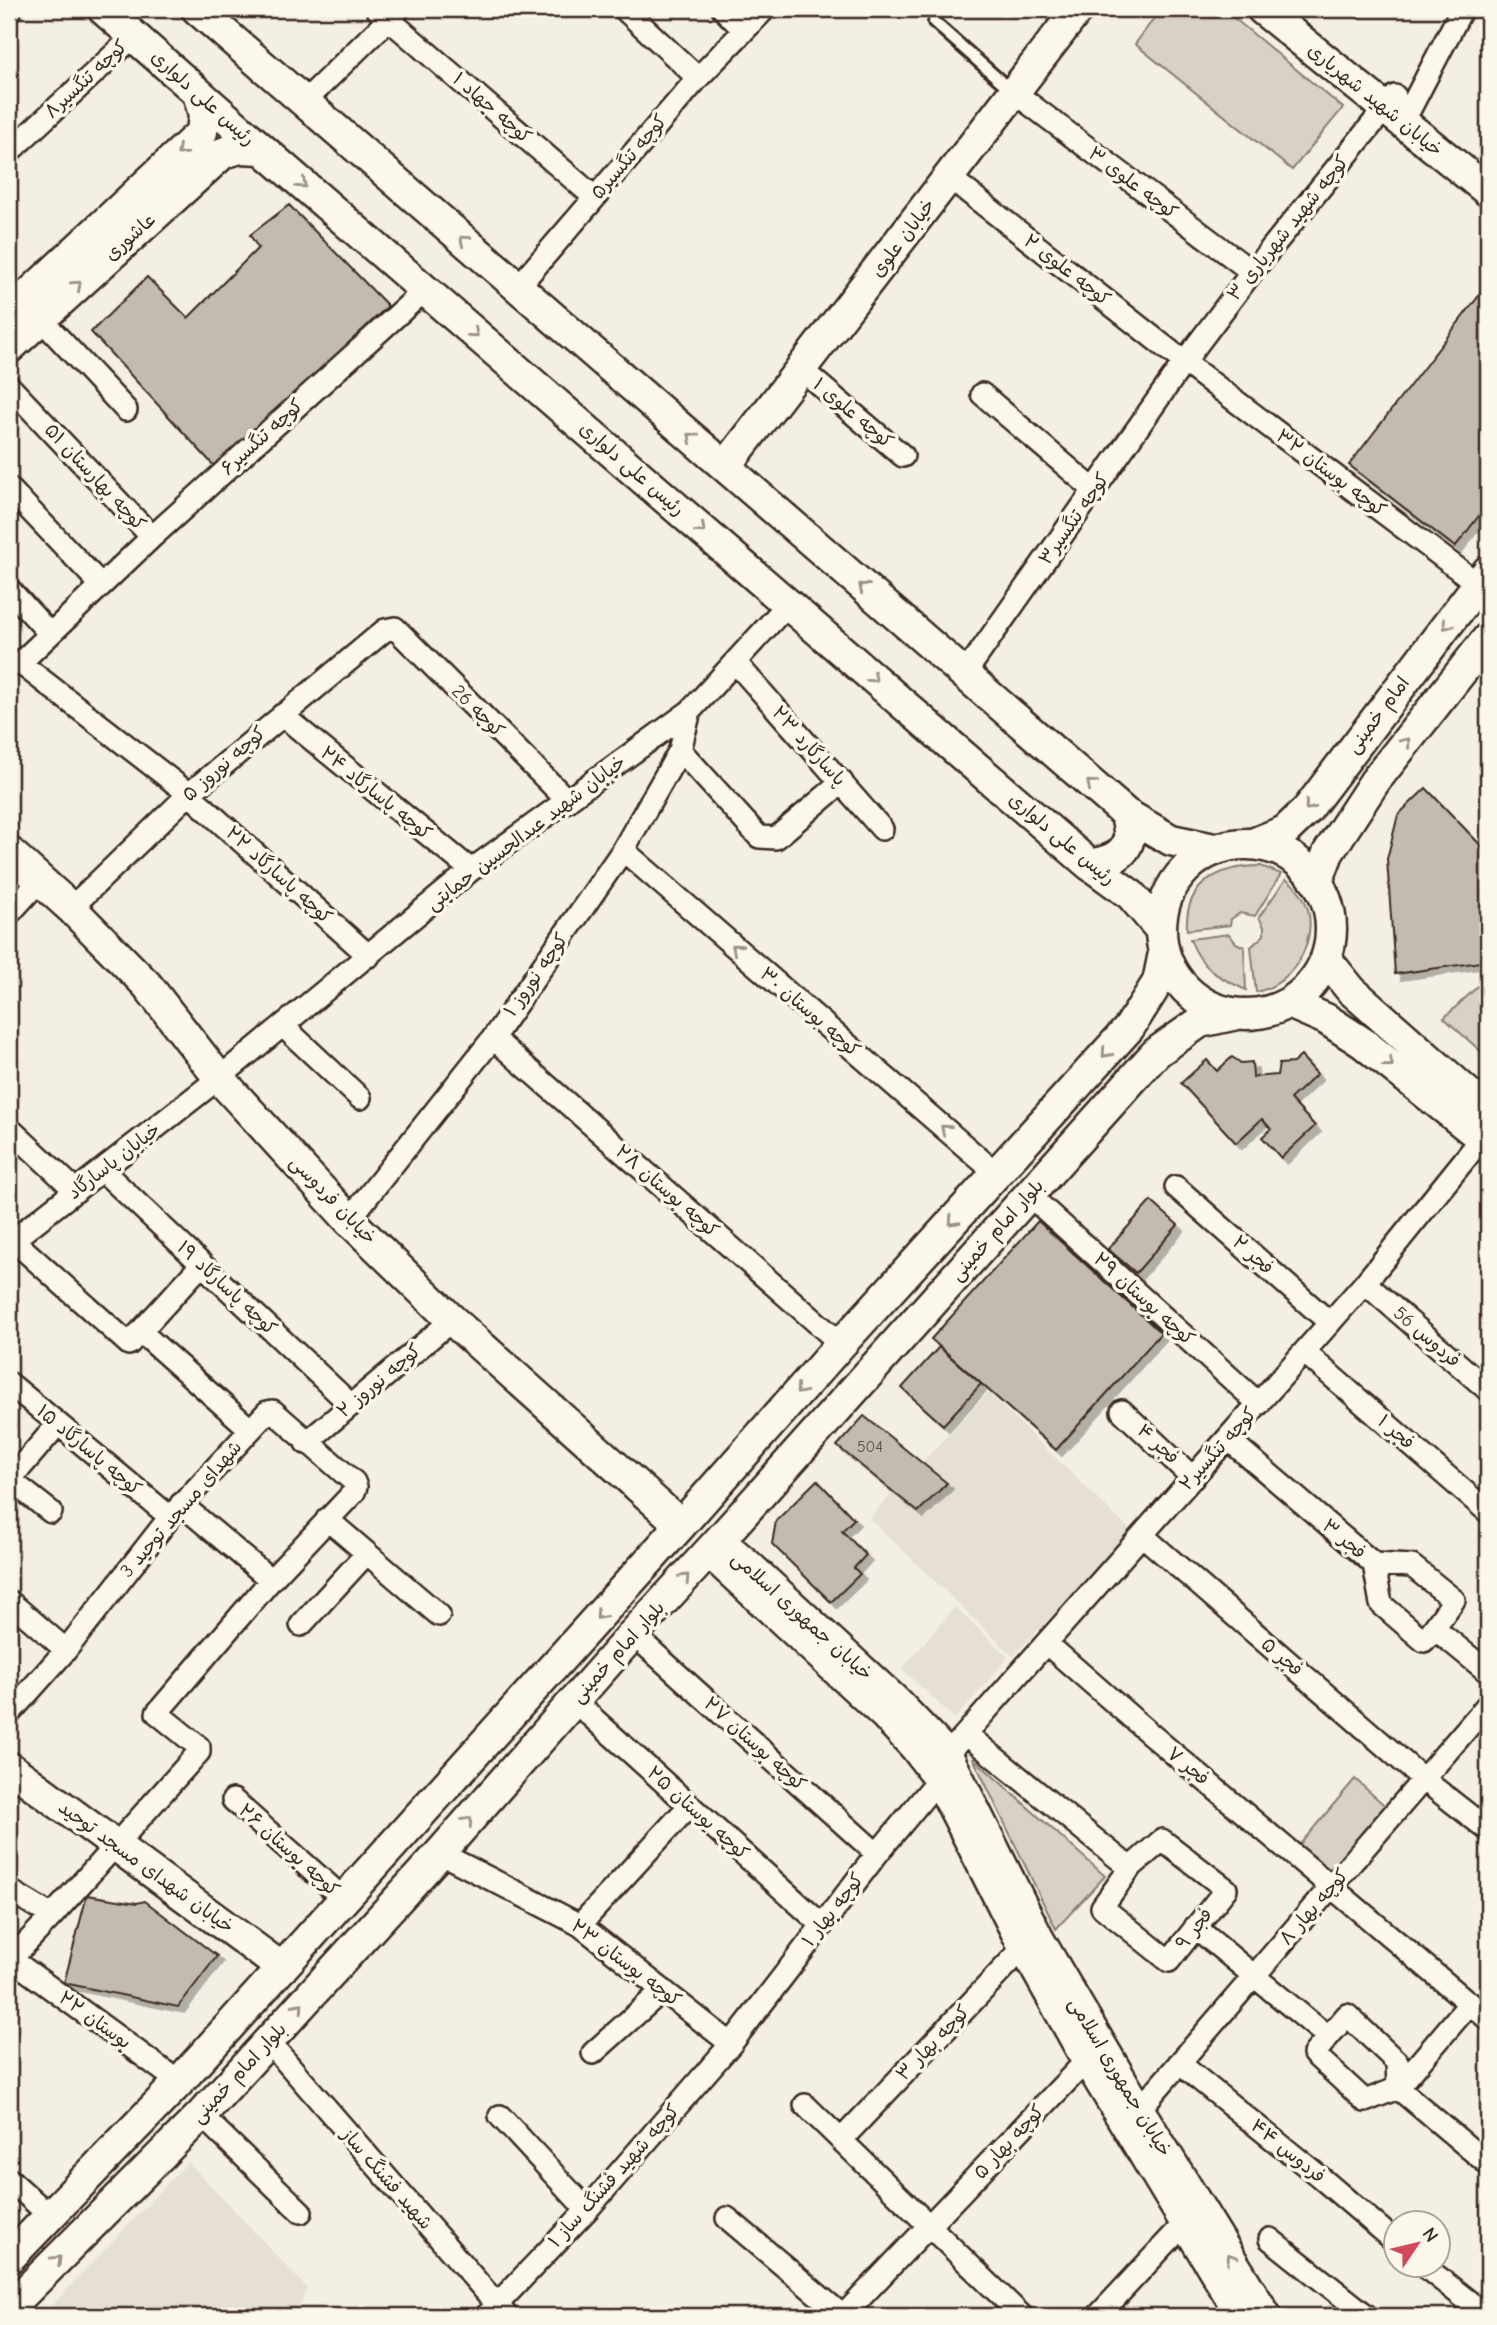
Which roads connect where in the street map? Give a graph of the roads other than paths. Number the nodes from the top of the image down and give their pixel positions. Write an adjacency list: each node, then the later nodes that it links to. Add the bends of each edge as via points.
1 (103, 9): 13 (street, رئیس علی دلواری)
2 (197, 9): 17 (street)
3 (624, 9): 14 (street)
4 (723, 9): 12 (street)
5 (765, 9): 12 (street, کوچه تنگسیر۵)
6 (1078, 9): 16 (street, خیابان علوی)
7 (1262, 9): 18 (street, خیابان شهید شهریاری)
8 (1288, 9): 18 (street, خیابان شهید شهریاری)
9 (1462, 9): 18 (street, کوچه شهید شهریاری ۳)
10 (389, 12): 17 (street); 24 (street, کوچه جهاد ۱)
11 (934, 22): 16 (lane)
12 (744, 30): 14 (street, کوچه تنگسیر۵)
13 (134, 36): 15 (street, رئیس علی دلواری); 20 (street, کوچه تنگسیر۸)
14 (698, 78): 24 (street, کوچه تنگسیر۵)
15 (198, 93): 19 (street, رئیس علی دلواری); 28 (street, عاشوری, one-way to 28, via 204,115 202,132)
16 (1015, 93): 22 (street, خیابان علوی); 25 (street, کوچه علوی ۳)
17 (304, 102): 26 (street, one-way to 17)
18 (1397, 109): 21 (street, خیابان شهید شهریاری); 23 (street, خیابان شهید شهریاری); 25 (street, کوچه شهید شهریاری ۳)
19 (262, 149): 27 (street, رئیس علی دلواری, one-way to 27); 29 (street, عاشوری, one-way to 19, via 223,153)
20 (9, 152)
21 (1488, 170)
22 (949, 177): 31 (street, کوچه علوی ۲); 32 (street, خیابان علوی)
23 (1488, 191)
24 (594, 197): 26 (street, کوچه تنگسیر۵)
25 (1252, 272): 31 (street, کوچه شهید شهریاری ۳)
26 (518, 287): 37 (street, one-way to 26)
27 (425, 290): 40 (street, کوچه تنگسیر۶); 44 (street, رئیس علی دلواری, one-way to 44)
28 (9, 313)
29 (40, 318): 30 (street, عاشوری); 35 (street)
30 (9, 348)
31 (1184, 362): 39 (street, کوچه تنگسیر۳); 41 (street, کوچه بوستان ۳۲)
32 (802, 370): 36 (street, کوچه علوی ۱); 37 (street, خیابان علوی)
33 (9, 386): 40 (street, کوچه بهارستان ۵۱)
34 (982, 394): 39 (street)
35 (126, 410)
36 (903, 456)
37 (726, 467): 50 (street, one-way to 37)
38 (9, 488): 42 (street)
39 (1094, 490): 50 (street, کوچه تنگسیر۳)
40 (152, 537): 42 (street, کوچه تنگسیر۶)
41 (1483, 578): 54 (street, امام خمینی, one-way to 54)
42 (101, 585): 46 (street, کوچه تنگسیر۶)
43 (9, 589): 46 (street)
44 (788, 604): 48 (street, خیابان شهید عبدالحسین حمایتی); 65 (street, رئیس علی دلواری, one-way to 65)
45 (385, 630): 52 (street, کوچه نوروز ۵); 58 (street, کوچه 26, via 394,628)
46 (50, 634): 49 (street, کوچه تنگسیر۶)
47 (1488, 638): 55 (street, امام خمینی, one-way to 47)
48 (736, 663): 51 (street, خیابان شهید عبدالحسین حمایتی); 56 (street, پاسارگارد ۲۳)
49 (15, 665): 57 (street, کوچه پاسارگاد ۲۲)
50 (964, 675): 59 (street, one-way to 50)
51 (690, 711): 53 (street, کوچه نوروز ۱); 58 (street, خیابان شهید عبدالحسین حمایتی)
52 (282, 715): 57 (street, کوچه نوروز ۵); 66 (street, کوچه پاسارگاد ۲۴)
53 (680, 750): 56 (street, via 759,838 776,838); 63 (street, کوچه نوروز ۱)
54 (1346, 756): 55 (street, via 1348,778 1364,786); 61 (street, امام خمینی, one-way to 61, via 1307,810 1285,831)
55 (1376, 781): 68 (street, امام خمینی, via 1328,853)
56 (842, 782): 60 (street, پاسارگارد ۲۳)
57 (189, 794): 69 (street, کوچه نوروز ۵); 72 (street, کوچه پاسارگاد ۲۲)
58 (568, 801): 66 (street, خیابان شهید عبدالحسین حمایتی)
59 (1126, 814): 62 (street, via 1171,839); 65 (street, via 1129,837 1121,853)
60 (883, 828)
61 (1255, 843): 62 (street); 68 (street, via 1301,863)
62 (1214, 849): 71 (street, via 1178,876 1164,901)
63 (623, 850): 79 (street, کوچه نوروز ۱); 87 (street, کوچه بوستان ۳۰, one-way to 63)
64 (9, 852): 67 (street, خیابان فردوسی)
65 (1090, 865): 71 (street, رئیس علی دلواری, via 1132,895)
66 (471, 870): 72 (street, خیابان شهید عبدالحسین حمایتی)
67 (39, 881): 69 (street, خیابان فردوسی); 70 (street)
68 (1318, 882): 73 (street, via 1332,930)
69 (71, 908): 82 (street, خیابان فردوسی, via 147,985)
70 (9, 914)
71 (1162, 941): 75 (street, via 1174,976 1191,995 1213,1008); 78 (street, بلوار امام خمینی, via 1158,982)
72 (369, 956): 77 (street, خیابان شهید عبدالحسین حمایتی)
73 (1326, 959): 74 (street, via 1311,984); 76 (street)
74 (1289, 1003): 75 (street, via 1262,1013); 80 (street)
75 (1237, 1014): 81 (street, بلوار امام خمینی, via 1200,1022)
76 (1385, 1022): 80 (street, via 1368,1023); 85 (street)
77 (283, 1026): 82 (street, خیابان شهید عبدالحسین حمایتی); 83 (street)
78 (1129, 1028): 81 (street, via 1141,1023 1152,1028 1159,1038); 87 (street, بلوار امام خمینی, one-way to 87)
79 (493, 1038): 91 (street, کوچه نوروز ۱); 98 (street, کوچه بوستان ۲۸)
80 (1363, 1042): 85 (street, one-way to 85)
81 (1157, 1052): 90 (street, بلوار امام خمینی)
82 (219, 1078): 86 (street, خیابان پاسارگاد); 91 (street, خیابان فردوسی)
83 (360, 1098)
84 (9, 1128): 89 (street)
85 (1486, 1131): 94 (street, کوچه تنگسیر۲)
86 (103, 1171): 89 (street, خیابان پاسارگاد); 93 (street, کوچه پاسارگاد ۱۹)
87 (997, 1174): 98 (street, بلوار امام خمینی, one-way to 98)
88 (1176, 1187): 96 (street, فجر ۲)
89 (76, 1191): 92 (street, خیابان پاسارگاد)
90 (1029, 1195): 102 (street, کوچه بوستان ۲۹); 117 (street, بلوار امام خمینی)
91 (349, 1220): 95 (street, خیابان فردوسی)
92 (11, 1241): 97 (street, via 127,1344)
93 (202, 1264): 97 (street); 103 (street, کوچه پاسارگاد ۱۹)
94 (1365, 1283): 96 (street, کوچه تنگسیر۲); 101 (street, فردوس 56)
95 (452, 1320): 103 (street, کوچه نوروز ۲); 115 (street, خیابان فردوسی)
96 (1330, 1323): 99 (street, کوچه تنگسیر۲)
97 (141, 1332): 106 (street)
98 (841, 1344): 115 (street, بلوار امام خمینی, one-way to 115)
99 (1304, 1352): 102 (street, کوچه تنگسیر۲); 113 (street, فجر ۱)
100 (9, 1383): 105 (street, کوچه پاسارگاد ۱۵)
101 (1488, 1390)
102 (1259, 1404): 107 (street, کوچه تنگسیر۲)
103 (351, 1405): 108 (street, کوچه نوروز ۲)
104 (1122, 1411): 109 (street, فجر ۴)
105 (58, 1423): 110 (street); 111 (street, کوچه پاسارگاد ۱۵)
106 (250, 1429): 108 (street, شهدای مسجد توحید 3, via 273,1411); 111 (street, شهدای مسجد توحید 3)
107 (1228, 1440): 109 (street, کوچه تنگسیر۲); 119 (street, فجر ۳)
108 (306, 1443): 114 (street, via 356,1487)
109 (1193, 1478): 116 (street, کوچه تنگسیر۲)
110 (9, 1480): 112 (street)
111 (176, 1510): 120 (street, کوچه پاسارگاد ۱۵); 127 (street, شهدای مسجد توحید 3)
112 (51, 1512)
113 (1488, 1512)
114 (327, 1518): 118 (street); 120 (street)
115 (681, 1525): 144 (street, بلوار امام خمینی, one-way to 144)
116 (1142, 1535): 126 (street, کوچه تنگسیر۲); 134 (street, فجر ۵)
117 (715, 1545): 125 (street, بلوار امام خمینی, one-way to 117); 132 (street, خیابان جمهوری اسلامی, via 729,1549 744,1572 894,1700)
118 (367, 1553): 122 (street); 123 (street)
119 (1374, 1564): 124 (street, via 1381,1604 1424,1641); 124 (street, فجر ۳, via 1412,1566 1454,1600)
120 (271, 1580): 138 (street, via 157,1713 200,1747 199,1752)
121 (9, 1601): 127 (street)
122 (439, 1615)
123 (301, 1625)
124 (1434, 1628): 128 (street)
125 (633, 1634): 129 (street, بلوار امام خمینی); 140 (street, کوچه بوستان ۲۷)
126 (1046, 1643): 132 (street, کوچه تنگسیر۲); 142 (street, فجر ۷)
127 (66, 1650): 131 (street, شهدای مسجد توحید 3)
128 (1488, 1672)
129 (574, 1702): 136 (street, کوچه بوستان ۲۵); 139 (street, بلوار امام خمینی, one-way to 129)
130 (1488, 1703): 134 (street, کوچه بهار ۸)
131 (9, 1714)
132 (951, 1756): 140 (street, کوچه بهار ۱); 141 (street); 149 (street, خیابان جمهوری اسلامی); 165 (street, خیابان جمهوری اسلامی, via 1038,1938)
133 (9, 1767): 138 (street, خیابان شهدای مسجد توحید)
134 (1423, 1779): 137 (street, فجر ۵); 142 (street, کوچه بهار ۸)
135 (233, 1800): 144 (street, کوچه بوستان ۲۶)
136 (690, 1805): 146 (street); 147 (street, کوچه بوستان ۲۵)
137 (1488, 1829)
138 (116, 1846): 145 (street); 151 (street, خیابان شهدای مسجد توحید)
139 (440, 1853): 146 (street, کوچه بوستان ۲۳); 157 (street, بلوار امام خمینی, one-way to 139)
140 (877, 1854): 147 (street, کوچه بهار ۱)
141 (1130, 1868): 148 (street, فجر ۹, via 1163,1840 1226,1889); 148 (street, فجر ۹, via 1102,1906 1169,1961)
142 (1332, 1886): 152 (street, کوچه بهار ۸); 154 (street, فجر ۷)
143 (9, 1890): 145 (street)
144 (345, 1900): 151 (street, بلوار امام خمینی)
145 (52, 1916): 150 (street)
146 (580, 1925): 153 (street, کوچه بوستان ۲۳)
147 (822, 1925): 158 (street, کوچه بهار ۱)
148 (1195, 1927): 152 (street)
149 (1024, 1947): 160 (street, خیابان جمهوری اسلامی); 168 (street, کوچه بهار ۳)
150 (10, 1960): 162 (street, بوستان ۲۲)
151 (282, 1968): 162 (street, بلوار امام خمینی)
152 (1253, 1977): 156 (street); 161 (street, کوچه بهار ۸)
153 (663, 1990): 158 (street, کوچه بوستان ۲۳); 159 (street)
154 (1470, 2003): 155 (street, فجر ۷); 163 (street)
155 (1488, 2019)
156 (1328, 2037): 163 (street, via 1347,2015 1397,2062); 163 (street, via 1314,2053 1365,2101)
157 (268, 2041): 166 (street, بلوار امام خمینی); 182 (street, شهید فشنگ ساز)
158 (731, 2044): 171 (street, کوچه شهید فشنگ ساز ۱)
159 (593, 2053)
160 (1087, 2060): 174 (street, خیابان جمهوری اسلامی); 176 (street, کوچه بهار ۵)
161 (1179, 2063): 165 (street, کوچه بهار ۸); 177 (street, فردوس ۴۴)
162 (179, 2082): 173 (street, بلوار امام خمینی)
163 (1398, 2088): 169 (street)
164 (805, 2105): 168 (street)
165 (1139, 2110): 174 (street, خیابان جمهوری اسلامی)
166 (201, 2115): 172 (street); 181 (street, بلوار امام خمینی, one-way to 166)
167 (500, 2116): 171 (street)
168 (842, 2138): 176 (street)
169 (1488, 2164)
170 (9, 2179): 173 (street)
171 (587, 2210): 182 (street, کوچه شهید فشنگ ساز ۱)
172 (301, 2212)
173 (50, 2217): 179 (street, بلوار امام خمینی)
174 (1192, 2217): 186 (street); 187 (street, خیابان جمهوری اسلامی); 188 (street, خیابان جمهوری اسلامی, one-way to 174)
175 (727, 2218): 184 (street)
176 (931, 2225): 184 (street, کوچه بهار ۵); 185 (street)
177 (1382, 2231)
178 (1270, 2239): 183 (street)
179 (9, 2258)
180 (1441, 2280): 189 (street)
181 (9, 2308)
182 (496, 2313)
183 (1363, 2315)
184 (843, 2316)
185 (1022, 2316)
186 (1098, 2316)
187 (1242, 2316)
188 (1266, 2316)
189 (1486, 2316)

